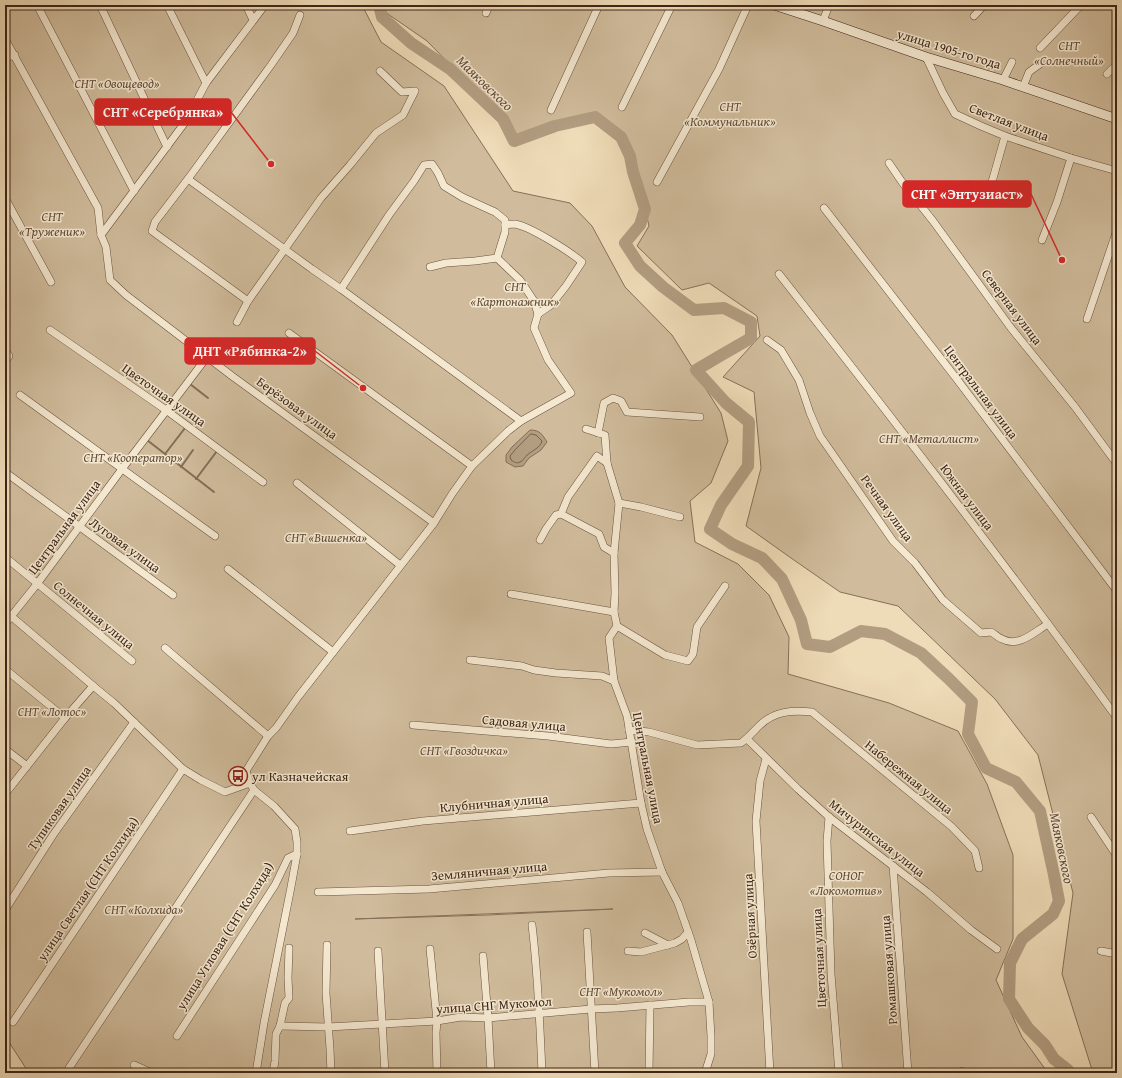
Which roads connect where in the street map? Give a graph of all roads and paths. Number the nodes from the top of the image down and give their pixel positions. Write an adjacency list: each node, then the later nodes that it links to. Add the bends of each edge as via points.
1 (37, 5): 42 (street)
2 (100, 5): 36 (street)
3 (167, 5): 30 (street)
4 (246, 5): 17 (street)
5 (265, 5): 17 (street)
6 (489, 5): 14 (street)
7 (599, 5): 33 (street)
8 (672, 5): 32 (street)
9 (748, 5): 41 (street, via 720,69)
10 (774, 5): 18 (street, улица 1905-го года)
11 (829, 5): 18 (street)
12 (984, 5): 16 (street)
13 (1081, 5): 20 (street)
14 (486, 13)
15 (300, 15): 40 (street, via 292,33 271,65)
16 (974, 16)
17 (254, 20): 30 (street)
18 (823, 21): 22 (street, улица 1905-го года)
19 (5, 39): 21 (street, Берёзовая улица)
20 (1040, 48)
21 (15, 55): 23 (street); 48 (street, Берёзовая улица, via 98,208)
22 (926, 57): 29 (street, улица 1905-го года); 35 (street, Светлая улица, via 955,114)
23 (5, 58)
24 (1012, 62): 29 (street)
25 (1040, 64): 31 (street, via 1029,72)
26 (1117, 64): 28 (street)
27 (380, 71): 50 (street, via 402,92 415,91 403,115 376,133 321,198)
28 (1107, 74)
29 (1003, 80): 31 (street, улица 1905-го года)
30 (206, 83): 36 (street, via 186,121)
31 (1023, 87): 34 (street, улица 1905-го года)
32 (622, 107)
33 (552, 110)
34 (1117, 119)
35 (1005, 136): 37 (street, Светлая улица); 43 (street)
36 (167, 146): 42 (street)
37 (1071, 158): 39 (street, Светлая улица); 49 (street)
38 (889, 163): 71 (street, Северная улица, via 1011,328)
39 (1117, 172)
40 (188, 179): 50 (street); 56 (street, via 155,222 152,231)
41 (657, 182)
42 (134, 191): 48 (street)
43 (988, 196)
44 (5, 198): 54 (street)
45 (824, 208): 90 (street, Центральная улица)
46 (505, 224): 51 (street); 55 (street, via 505,220 495,212 444,186 432,164 424,165); 57 (street, via 514,224 531,230 582,262 551,305)
47 (1117, 230): 58 (street)
48 (101, 235): 63 (street, Берёзовая улица, via 106,247 110,280)
49 (1042, 240)
50 (285, 249): 55 (street); 56 (street)
51 (497, 258): 52 (street); 57 (street, via 520,280 534,301)
52 (430, 267)
53 (779, 274): 97 (street, Южная улица)
54 (51, 282)
55 (341, 289): 67 (street)
56 (248, 301): 59 (street)
57 (538, 314): 67 (street, via 534,328 548,360 571,393)
58 (1087, 319)
59 (237, 322)
60 (50, 330): 65 (street, Цветочная улица)
61 (289, 333): 72 (street)
62 (767, 340): 97 (street, Речная улица, via 781,350 799,380 820,436 894,541 915,563 943,600 981,633 992,632 1002,640 1014,642 1024,639)
63 (207, 357): 65 (street, Центральная улица); 80 (street, Берёзовая улица)
64 (20, 395): 73 (street)
65 (166, 410): 73 (street, Центральная улица); 75 (street, Цветочная улица)
66 (700, 417): 69 (street, via 627,412 621,401 613,398 604,403)
67 (522, 421): 72 (street)
68 (586, 429): 69 (street)
69 (598, 433): 70 (street, via 606,435)
70 (607, 462): 77 (street); 78 (street, via 597,456 568,497)
71 (1117, 464)
72 (472, 466): 80 (street)
73 (122, 469): 81 (street, Центральная улица); 82 (street)
74 (5, 472): 81 (street, Луговая улица)
75 (263, 482)
76 (297, 483): 86 (street)
77 (619, 503): 79 (street); 84 (street)
78 (562, 514): 83 (street, via 556,515); 84 (street, via 599,534 604,547)
79 (680, 517)
80 (434, 523): 86 (street)
81 (80, 526): 88 (street, Центральная улица); 91 (street, Луговая улица)
82 (215, 536)
83 (540, 540)
84 (614, 553): 94 (street)
85 (5, 557): 88 (street, Солнечная улица)
86 (400, 565): 100 (street)
87 (228, 569): 100 (street)
88 (37, 584): 95 (street, Центральная улица); 102 (street, Солнечная улица)
89 (725, 586): 98 (street, via 697,627 694,654 688,661 665,655)
90 (1117, 591)
91 (173, 594)
92 (511, 594): 94 (street)
93 (5, 611): 95 (street)
94 (614, 612): 98 (street)
95 (12, 616): 96 (street, Центральная улица); 105 (street)
96 (5, 624)
97 (1048, 624): 107 (street, Южная улица)
98 (617, 626): 104 (street, Центральная улица, via 609,638)
99 (165, 648): 111 (street)
100 (333, 652): 111 (street)
101 (470, 660): 104 (street, via 556,673 602,676)
102 (132, 661)
103 (5, 669): 106 (street)
104 (614, 681): 110 (street, Центральная улица, via 627,716)
105 (93, 686): 106 (street); 108 (street)
106 (65, 718): 116 (street)
107 (1117, 718)
108 (134, 722): 117 (street); 131 (street, Тупиковая улица, via 53,835)
109 (413, 725): 113 (street, Садовая улица, via 548,736 610,744)
110 (629, 730): 112 (street, via 649,732 698,745 741,743); 113 (street, Центральная улица)
111 (268, 736): 118 (street, via 246,771)
112 (747, 739): 115 (street, Мичуринская улица); 128 (street, Набережная улица, via 770,717 795,711 812,712 952,827 975,851)
113 (632, 742): 121 (street, Центральная улица)
114 (5, 749): 116 (street)
115 (766, 759): 122 (street, Мичуринская улица); 170 (street, Озёрная улица, via 760,781 756,820)
116 (27, 766): 120 (street)
117 (183, 769): 118 (street, via 225,792); 151 (street, улица Светлая (СНТ Колхида))
118 (250, 783): 119 (street)
119 (254, 790): 125 (street, via 274,806 295,829); 158 (street)
120 (5, 794)
121 (641, 803): 124 (street, Клубничная улица, via 423,821); 129 (street, Центральная улица)
122 (829, 817): 126 (street, Мичуринская улица); 171 (street, Цветочная улица, via 827,841 831,974)
123 (1091, 817): 127 (street, via 1116,856)
124 (350, 831)
125 (297, 854): 156 (street, улица Угловая (СНТ Колхида), via 288,858 275,885); 160 (street)
126 (894, 866): 139 (street, Мичуринская улица); 172 (street, Ромашковая улица)
127 (1117, 866)
128 (979, 868)
129 (662, 872): 130 (street, Земляничная улица, via 609,873 429,889); 134 (street, Центральная улица, via 678,903)
130 (318, 892)
131 (5, 910)
132 (532, 925): 149 (street)
133 (587, 932): 148 (street)
134 (688, 932): 137 (street, via 682,939); 146 (street, Центральная улица)
135 (645, 933): 137 (street)
136 (327, 945): 155 (street)
137 (668, 945): 143 (street, via 641,952)
138 (289, 948): 154 (street, via 289,998 285,1003)
139 (997, 949)
140 (430, 950): 152 (street)
141 (378, 951): 153 (street)
142 (1101, 951): 144 (street)
143 (628, 952)
144 (1117, 954)
145 (483, 956): 150 (street)
146 (709, 1002): 147 (street, улица СНГ Мукомол); 169 (street, Центральная улица, via 711,1054)
147 (650, 1005): 148 (street, улица СНГ Мукомол); 168 (street)
148 (591, 1009): 149 (street, улица СНГ Мукомол); 167 (street)
149 (540, 1014): 150 (street, улица СНГ Мукомол); 166 (street)
150 (488, 1018): 152 (street, улица СНГ Мукомол, via 461,1017); 165 (street)
151 (13, 1022)
152 (437, 1022): 153 (street, улица СНГ Мукомол); 164 (street)
153 (382, 1024): 155 (street, улица СНГ Мукомол); 163 (street)
154 (280, 1026): 155 (street, улица СНГ Мукомол); 161 (street, via 276,1034)
155 (328, 1027): 162 (street)
156 (177, 1036)
157 (134, 1065): 159 (street)
158 (69, 1068)
159 (152, 1073)
160 (256, 1073)
161 (273, 1073)
162 (331, 1073)
163 (385, 1073)
164 (437, 1073)
165 (492, 1073)
166 (542, 1073)
167 (595, 1073)
168 (650, 1073)
169 (705, 1073)
170 (770, 1073)
171 (839, 1073)
172 (908, 1073)

